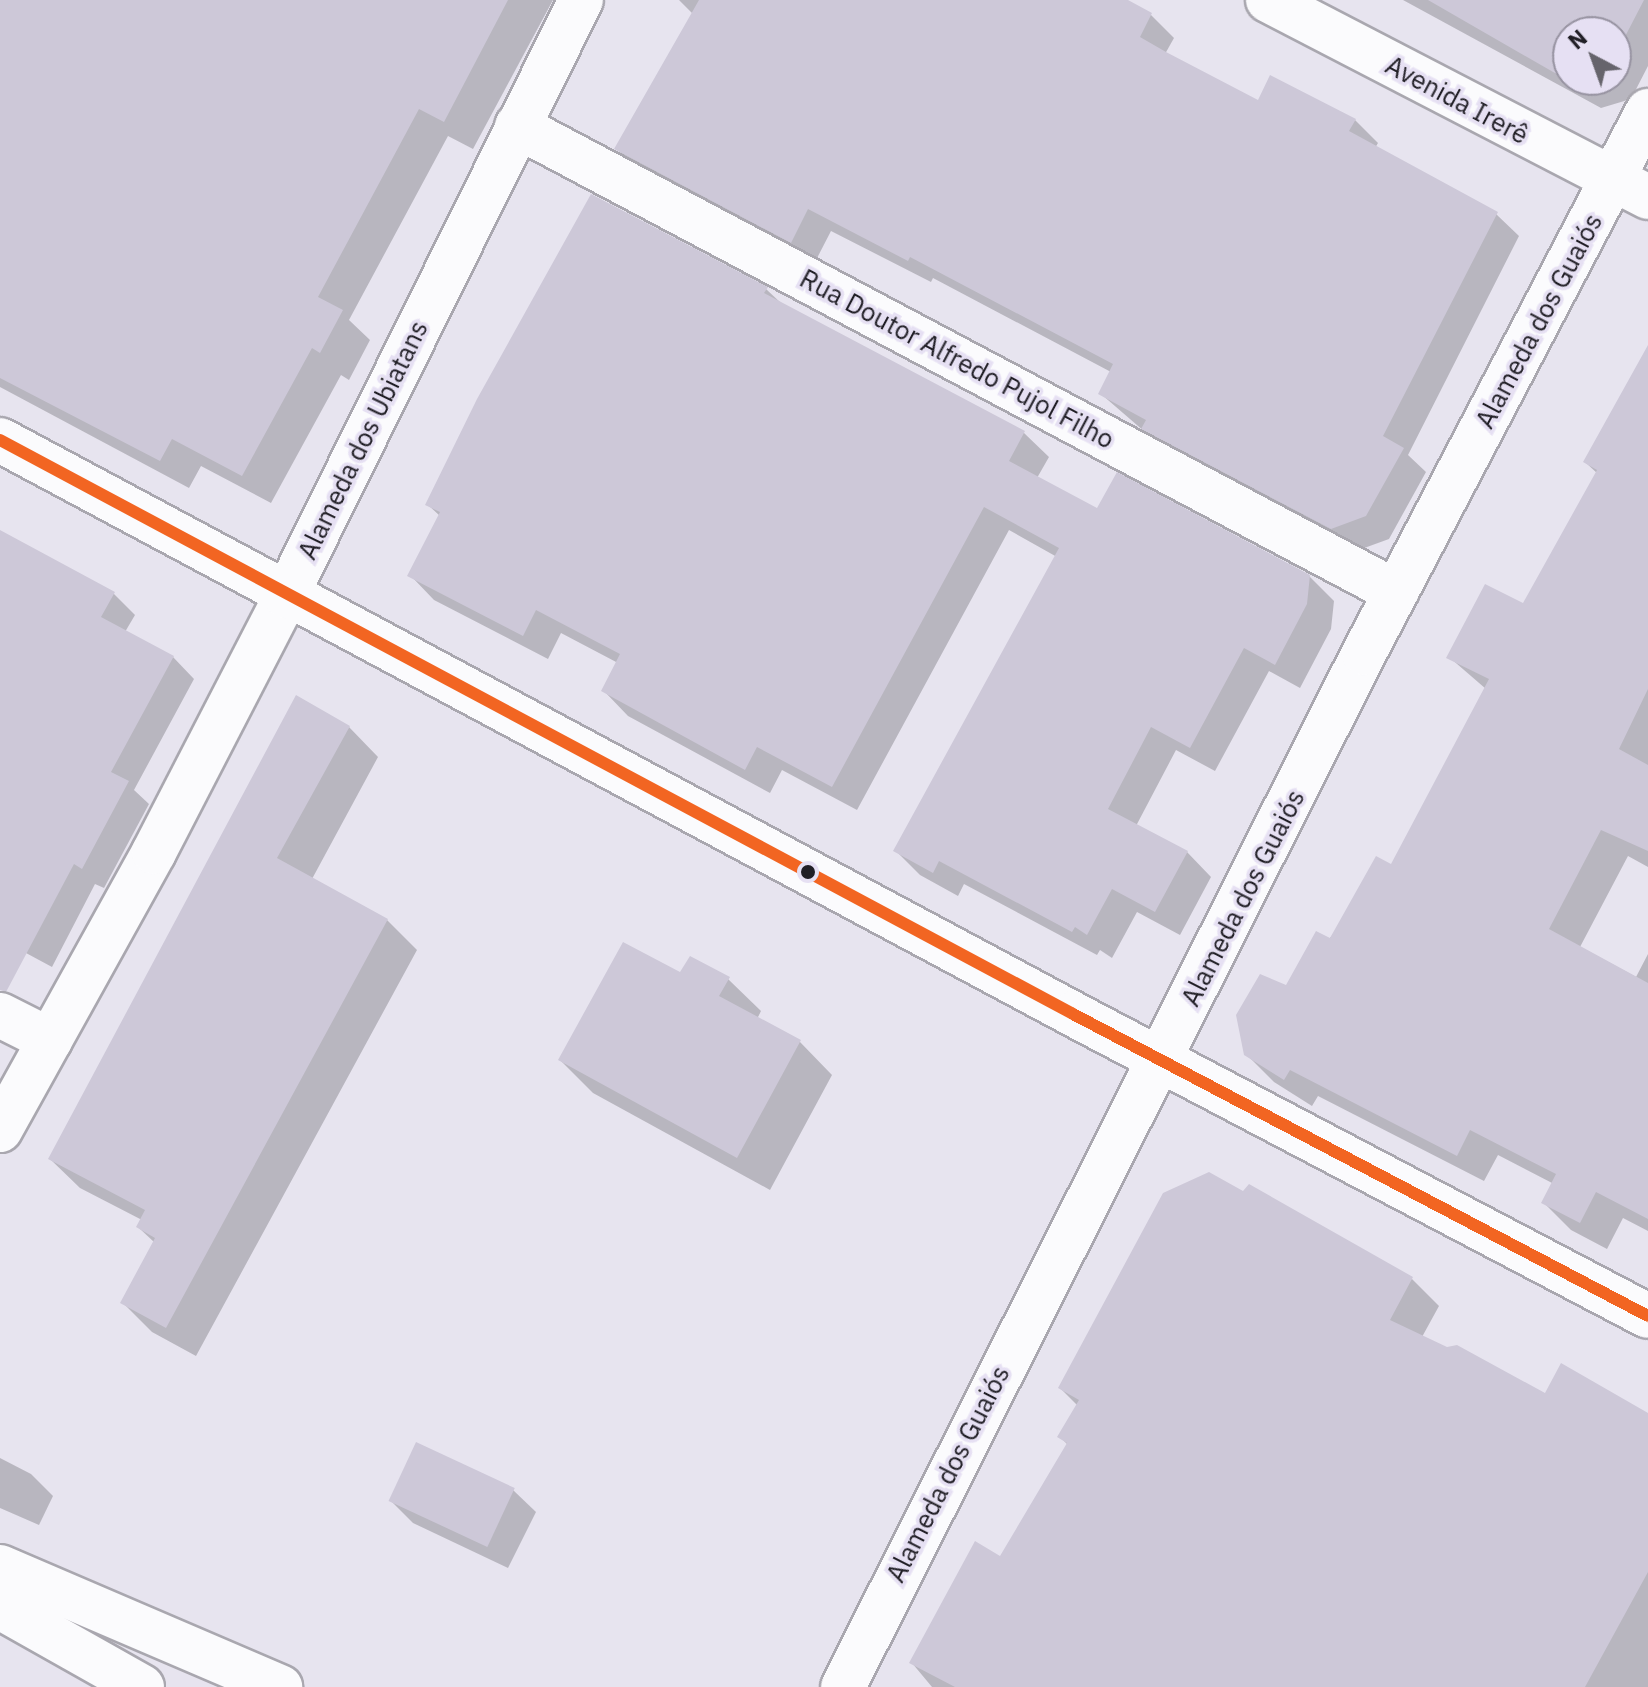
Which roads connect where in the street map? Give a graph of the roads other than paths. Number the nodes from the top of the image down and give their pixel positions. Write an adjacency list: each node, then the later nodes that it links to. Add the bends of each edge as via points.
1 (581, 0): 4 (main road, Alameda dos Ubiatans)
2 (1268, 0): 5 (main road, Avenida Irerê, via 1519,134)
3 (1648, 111): 5 (main road, Alameda dos Guaiós)
4 (517, 126): 7 (main road, Rua Doutor Alfredo Pujol Filho); 8 (main road, Alameda dos Ubiatans)
5 (1631, 187): 7 (main road, Alameda dos Guaiós)
6 (0, 440): 8 (main road)
7 (1396, 592): 11 (main road, Alameda dos Guaiós)
8 (286, 596): 10 (main road, Alameda dos Ubiatans); 11 (main road)
9 (0, 1015): 10 (main road)
10 (50, 1040): 12 (main road, Alameda dos Ubiatans)
11 (1161, 1059): 13 (main road); 18 (main road, Alameda dos Guaiós)
12 (0, 1130)
13 (1648, 1316)
14 (0, 1567): 17 (main road)
15 (0, 1607): 16 (main road)
16 (142, 1687)
17 (280, 1687)
18 (843, 1687)

